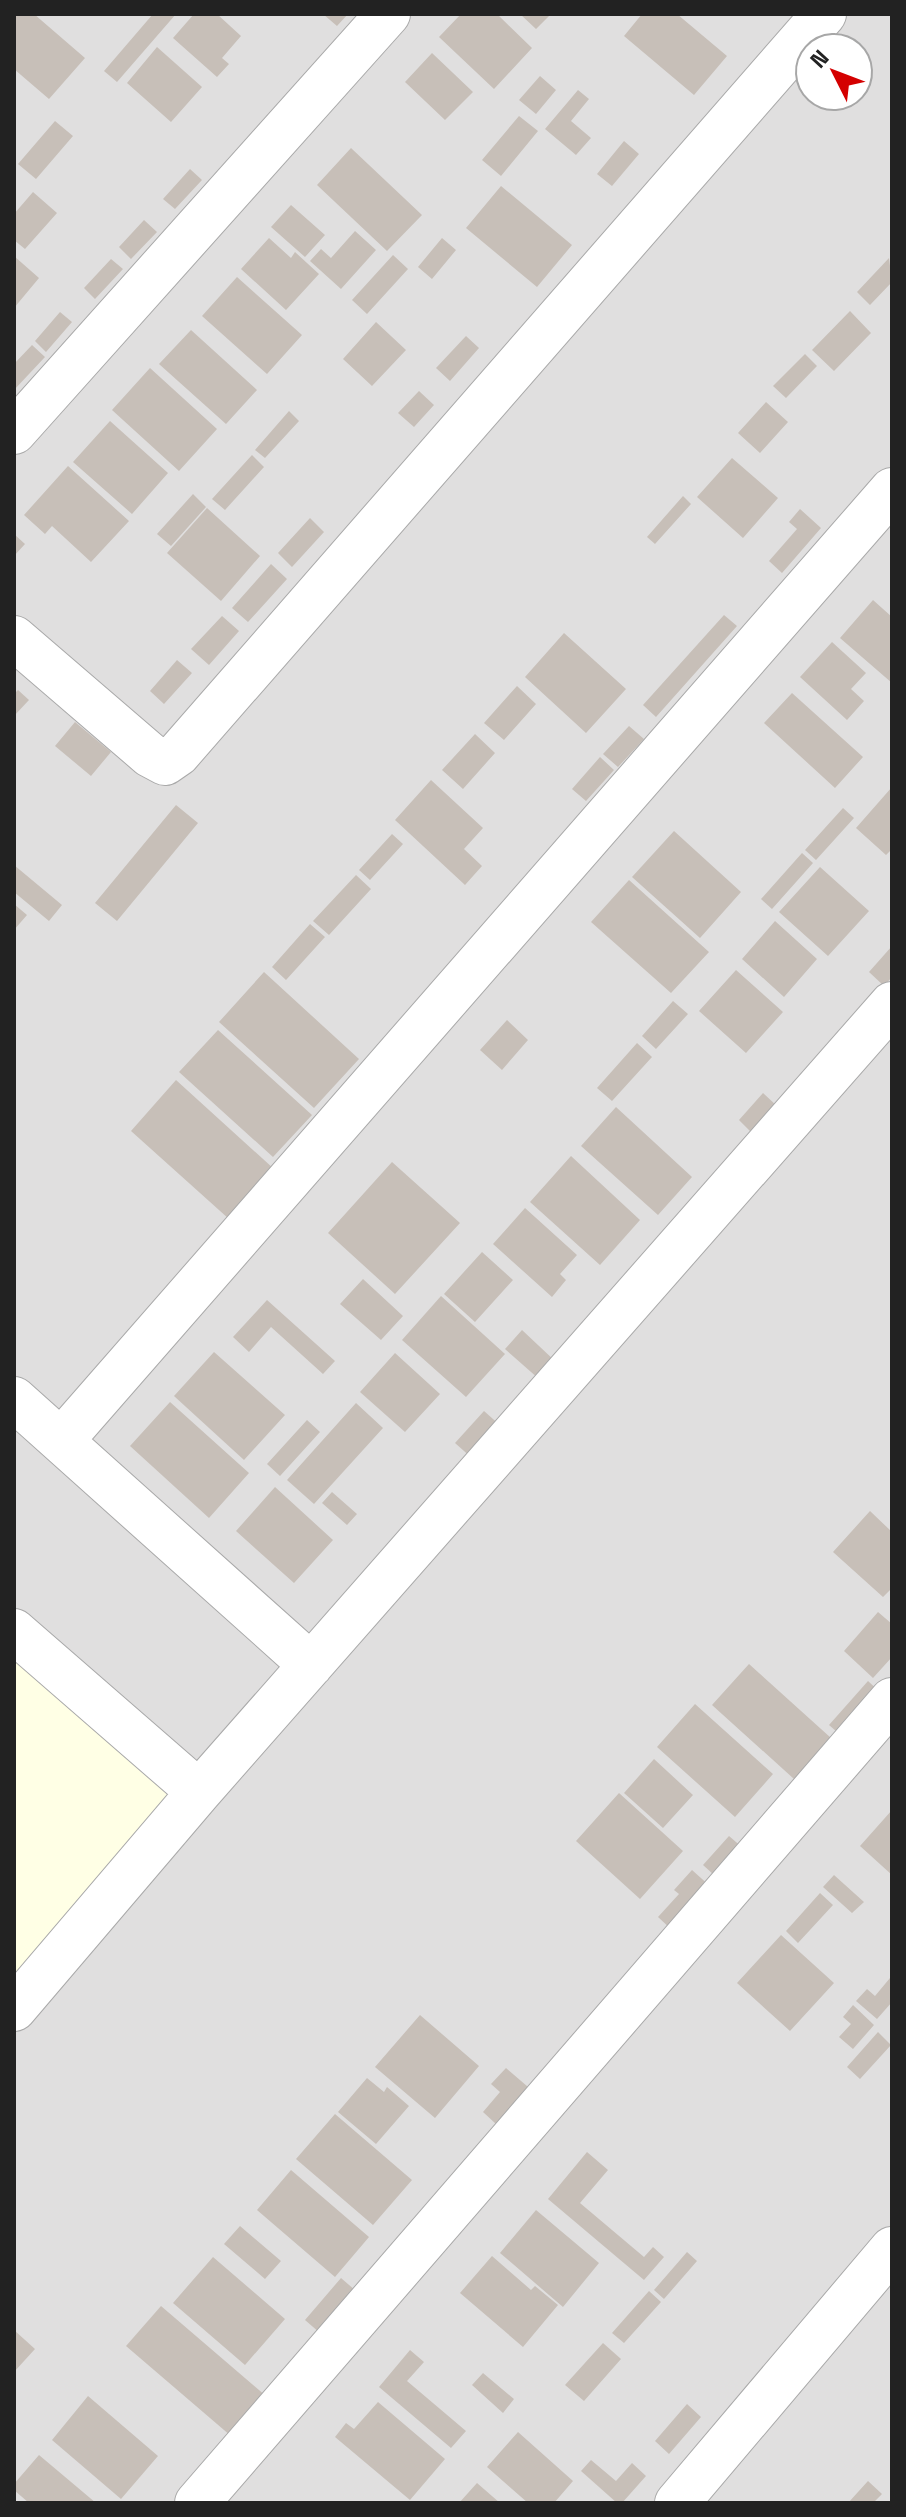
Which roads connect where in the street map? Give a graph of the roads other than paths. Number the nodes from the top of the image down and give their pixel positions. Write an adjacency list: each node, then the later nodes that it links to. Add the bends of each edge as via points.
1 (388, 14): 3 (street)
2 (824, 14): 5 (street, via 178,754 165,763 150,755)
3 (14, 432)
4 (892, 490): 8 (street)
5 (14, 638)
6 (892, 1004): 10 (street)
7 (14, 1399): 8 (street)
8 (61, 1441): 10 (street)
9 (14, 1631): 12 (street)
10 (311, 1665): 12 (street)
11 (892, 1700): 15 (street)
12 (199, 1792): 13 (street)
13 (14, 2009)
14 (892, 2249): 16 (street)
15 (197, 2503)
16 (677, 2503)

